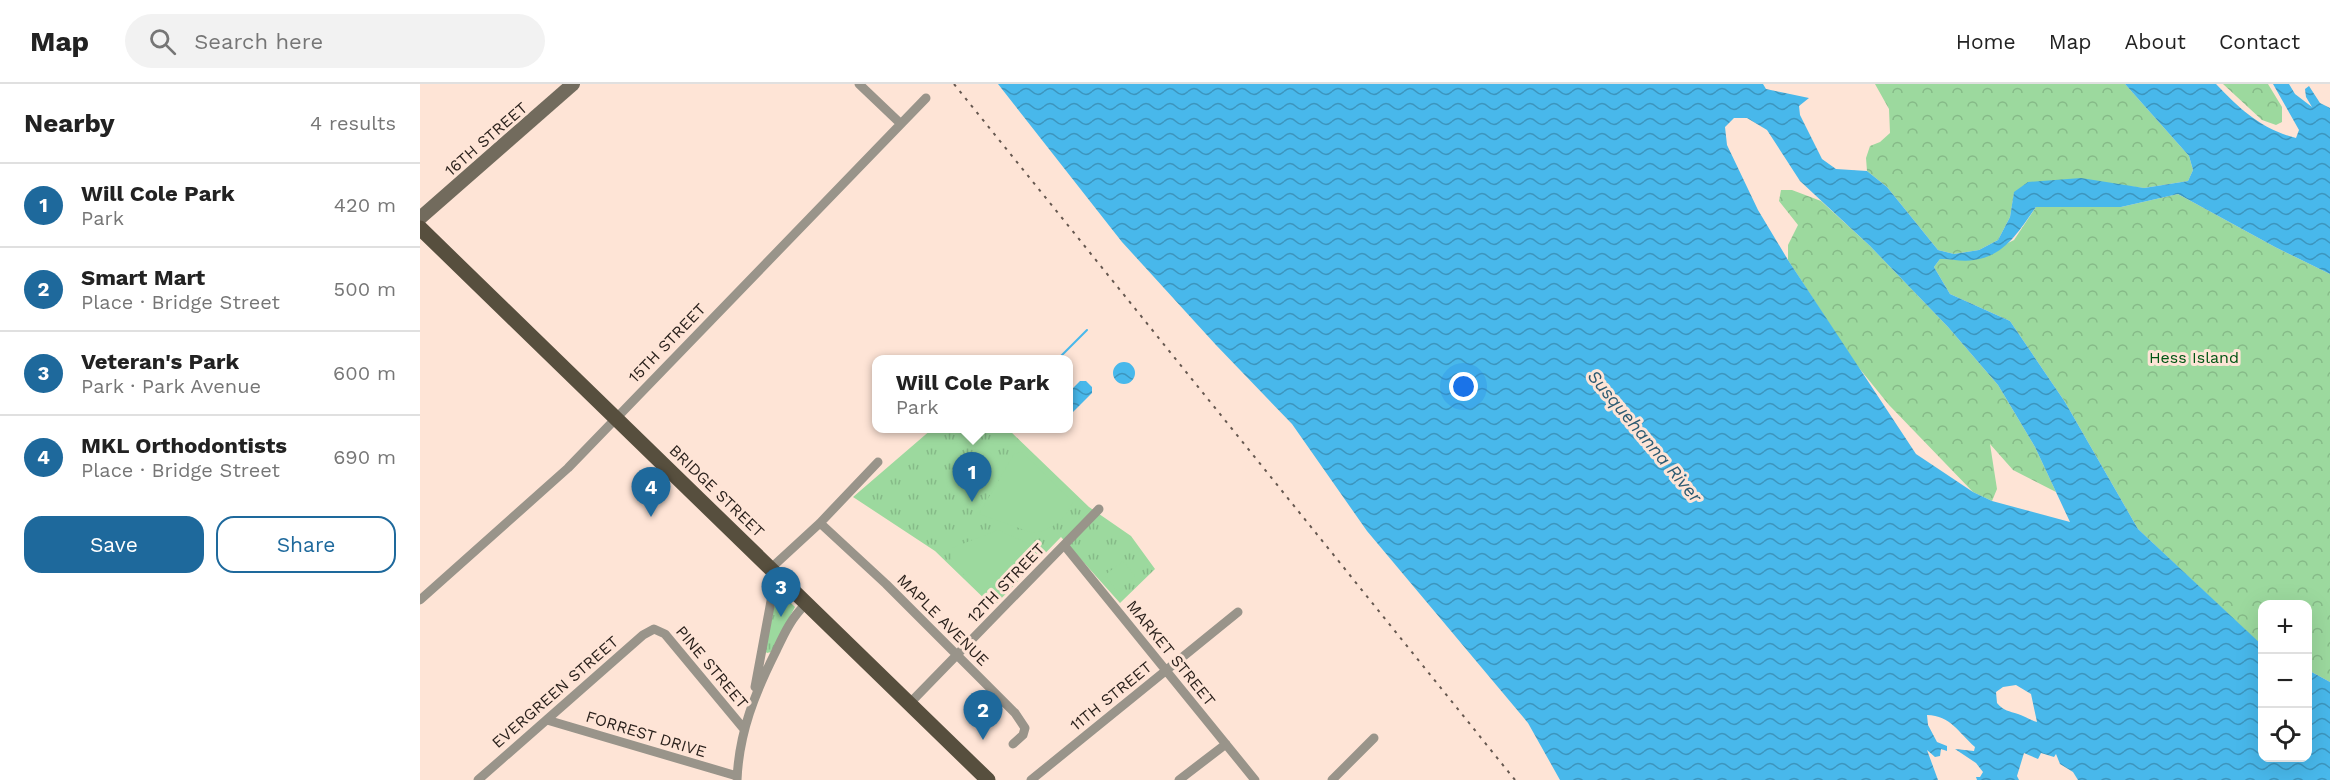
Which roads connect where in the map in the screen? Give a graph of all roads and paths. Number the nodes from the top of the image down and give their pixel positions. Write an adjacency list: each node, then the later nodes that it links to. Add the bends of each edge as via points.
1 (573, 84): 5 (street, 16TH STREET)
2 (860, 84): 4 (street)
3 (926, 98): 4 (street, 15TH STREET)
4 (901, 124): 7 (street, 15TH STREET)
5 (420, 218)
6 (420, 228): 7 (main road, BRIDGE STREET)
7 (615, 417): 12 (main road, BRIDGE STREET); 14 (street, 15TH STREET, via 568,468)
8 (878, 462): 10 (street)
9 (1100, 509): 11 (street, 12TH STREET)
10 (820, 523): 12 (street); 18 (street, MAPLE AVENUE)
11 (1064, 545): 18 (street, 12TH STREET); 19 (street, MARKET STREET)
12 (770, 569): 13 (main road, BRIDGE STREET)
13 (782, 581): 15 (main road, BRIDGE STREET); 20 (street, via 771,600)
14 (420, 600)
15 (806, 604): 20 (street, via 792,620); 21 (main road, BRIDGE STREET)
16 (1238, 612): 19 (street, 11TH STREET)
17 (654, 629): 22 (street, EVERGREEN STREET); 23 (street, PINE STREET, via 665,634)
18 (957, 656): 21 (street, 12TH STREET); 25 (street, MAPLE AVENUE, via 1023,723 1025,732)
19 (1166, 670): 26 (street, MARKET STREET); 30 (street, 11TH STREET)
20 (754, 695): 23 (street)
21 (909, 704): 29 (main road, BRIDGE STREET)
22 (547, 720): 27 (street, FORREST DRIVE); 28 (street, EVERGREEN STREET)
23 (744, 729): 27 (street)
24 (1374, 738): 33 (street)
25 (1013, 744)
26 (1226, 744): 31 (street); 32 (street, MARKET STREET)
27 (737, 778)
28 (478, 780)
29 (988, 780)
30 (1031, 780)
31 (1179, 780)
32 (1255, 780)
33 (1332, 780)

